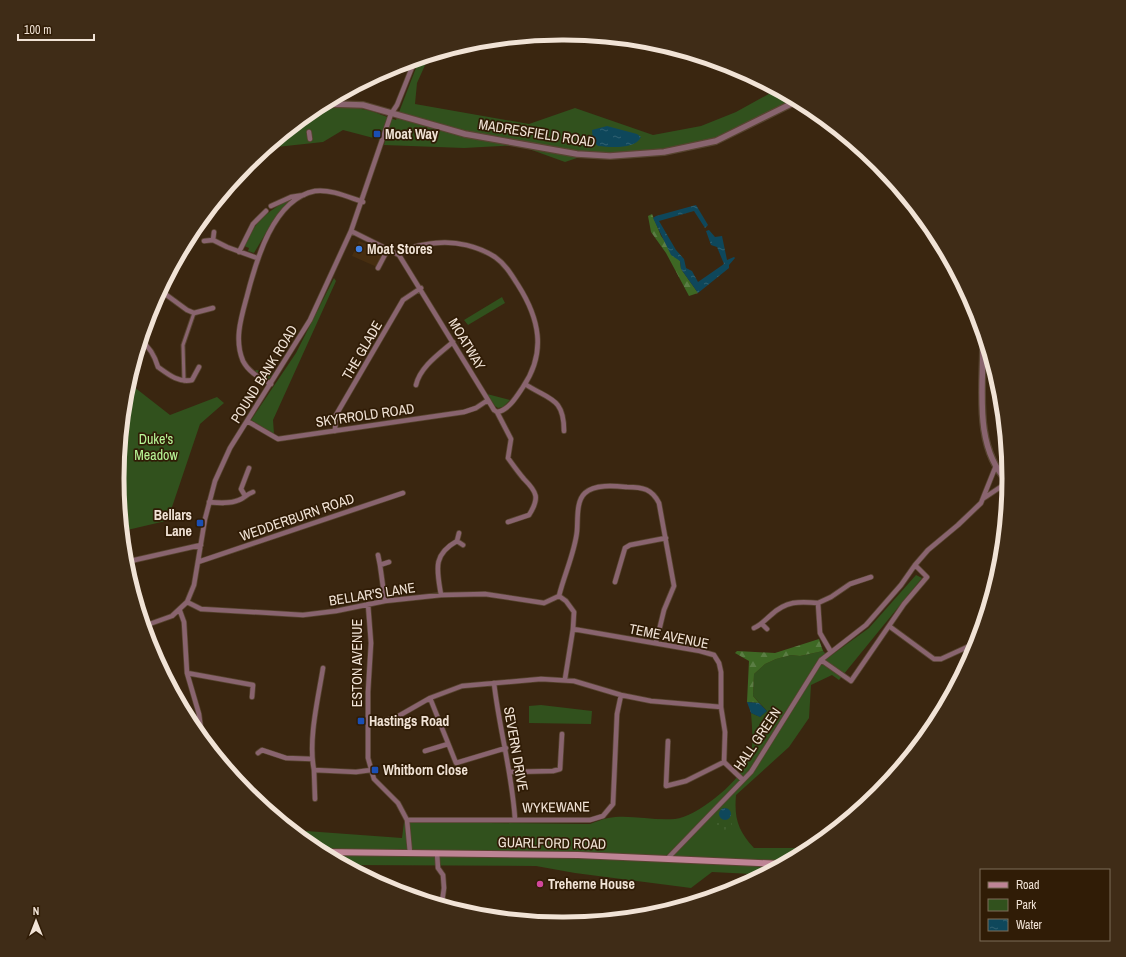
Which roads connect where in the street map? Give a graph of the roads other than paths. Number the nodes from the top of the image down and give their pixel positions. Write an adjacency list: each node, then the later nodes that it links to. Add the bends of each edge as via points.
1 (412, 67): 4 (street, POUND BANK ROAD, via 398,104)
2 (336, 104): 4 (street, MADRESFIELD ROAD, via 363,105)
3 (791, 104): 4 (street, MADRESFIELD ROAD, via 716,141 664,152 610,156 577,154 465,134)
4 (391, 114): 8 (street, POUND BANK ROAD)
5 (309, 132): 6 (street)
6 (310, 139)
7 (304, 195): 8 (street, via 316,191 331,192); 9 (street, via 291,197); 18 (street, via 279,217)
8 (363, 202): 11 (street, POUND BANK ROAD)
9 (271, 206)
10 (266, 211): 16 (street, via 253,224)
11 (351, 231): 15 (street); 29 (street, POUND BANK ROAD, via 304,331)
12 (214, 232): 13 (street)
13 (213, 240): 14 (street); 16 (street)
14 (204, 241)
15 (388, 249): 17 (street); 19 (street)
16 (239, 252): 18 (street)
17 (400, 255): 20 (street, MOATWAY); 30 (street, via 404,251 429,243 459,243 480,249 508,268 529,303 536,324 538,345)
18 (257, 258): 29 (street, via 242,315 238,346 244,362 253,374)
19 (378, 268)
20 (421, 288): 24 (street, MOATWAY); 35 (street, THE GLADE, via 403,300 336,415)
21 (166, 294): 23 (street)
22 (213, 308): 23 (street)
23 (194, 313): 28 (street, via 183,345)
24 (453, 342): 31 (street, via 423,370); 32 (street, MOATWAY)
25 (146, 344): 28 (street, via 158,367 170,376)
26 (983, 354): 38 (street, via 984,426)
27 (199, 367): 28 (street, via 192,380)
28 (184, 381)
29 (271, 384): 34 (street, POUND BANK ROAD)
30 (525, 384): 33 (street, via 517,397); 36 (street, via 558,404 563,413)
31 (416, 385)
32 (488, 400): 33 (street, MOATWAY); 35 (street, SKYRROLD ROAD, via 464,412)
33 (498, 412): 46 (street, MOATWAY, via 511,439 508,458 536,493 535,504 529,515)
34 (247, 421): 35 (street, SKYRROLD ROAD, via 278,439); 45 (street, POUND BANK ROAD, via 230,448 215,481)
35 (335, 431)
36 (564, 431)
37 (249, 468): 42 (street, via 241,489)
38 (995, 468): 39 (street); 44 (street, HALL GREEN)
39 (1002, 475)
40 (1002, 486): 44 (street, HALL GREEN)
41 (253, 492): 42 (street)
42 (244, 494): 45 (street, via 239,500 228,503)
43 (403, 494): 54 (street, WEDDERBURN ROAD)
44 (984, 498): 57 (street, HALL GREEN, via 973,512 928,550)
45 (209, 502): 50 (street, POUND BANK ROAD)
46 (508, 522)
47 (459, 533): 49 (street)
48 (666, 538): 59 (street, via 625,548); 61 (street, via 659,503 655,495 648,490 623,486 591,489 580,501 577,533); 73 (street, via 674,586 664,610)
49 (457, 541): 51 (street); 60 (street, via 446,547 440,555 437,567)
50 (201, 545): 53 (street); 54 (street, POUND BANK ROAD)
51 (463, 545)
52 (378, 555): 56 (street)
53 (132, 561)
54 (198, 562): 63 (street, POUND BANK ROAD, via 194,585)
55 (389, 562): 56 (street)
56 (380, 565): 62 (street)
57 (915, 565): 69 (street, via 927,577); 75 (street, HALL GREEN, via 866,626)
58 (871, 577): 64 (street, via 850,584)
59 (615, 582)
60 (441, 595): 61 (street, BELLAR'S LANE, via 485,594 544,603); 62 (street, BELLAR'S LANE)
61 (559, 596): 71 (street, via 574,612)
62 (385, 601): 65 (street, BELLAR'S LANE)
63 (187, 602): 65 (street, BELLAR'S LANE, via 201,609 303,615); 66 (street, POUND BANK ROAD)
64 (818, 603): 68 (street, via 800,601 785,604); 75 (street, via 820,633)
65 (368, 604): 85 (street, ESTON AVENUE, via 371,643)
66 (180, 611): 67 (street, POUND BANK ROAD); 78 (street, via 184,622)
67 (150, 624)
68 (762, 624): 70 (street); 72 (street)
69 (889, 626): 74 (street, via 934,659 941,659); 76 (street, via 851,681)
70 (754, 628)
71 (573, 629): 73 (street, TEME AVENUE); 79 (street)
72 (767, 629)
73 (656, 643): 84 (street, TEME AVENUE, via 714,655 721,672)
74 (968, 647)
75 (831, 652): 76 (street, HALL GREEN)
76 (821, 660): 98 (street, HALL GREEN, via 758,763)
77 (323, 668): 93 (street)
78 (187, 673): 82 (street, via 254,685); 86 (street, via 200,714)
79 (565, 679): 80 (street, via 541,678); 81 (street)
80 (494, 682): 83 (street, via 462,686); 90 (street, SEVERN DRIVE, via 498,718)
81 (621, 695): 84 (street, via 651,701); 100 (street, WYKEWANE, via 617,714 613,804 610,810 603,816 590,820)
82 (252, 697)
83 (430, 698): 85 (street, via 395,718); 89 (street)
84 (721, 707): 94 (street, TEME AVENUE, via 725,732)
85 (368, 722): 96 (street, ESTON AVENUE, via 368,758)
86 (201, 726)
87 (562, 734): 97 (street, via 560,769)
88 (668, 741): 94 (street, via 666,786 686,781)
89 (448, 744): 90 (street, via 456,763); 92 (street)
90 (506, 748): 97 (street, SEVERN DRIVE)
91 (260, 749): 93 (street, via 286,758)
92 (426, 751)
93 (312, 759): 95 (street)
94 (724, 762): 98 (street)
95 (314, 770): 96 (street); 99 (street)
96 (371, 770): 101 (street, ESTON AVENUE, via 374,779 398,802)
97 (510, 772): 100 (street, SEVERN DRIVE)
98 (743, 780): 105 (street, HALL GREEN)
99 (314, 799)
100 (515, 819): 101 (street, WYKEWANE)
101 (407, 820): 103 (street, ESTON AVENUE)
102 (334, 852): 103 (main road, GUARLFORD ROAD)
103 (410, 852): 104 (main road, GUARLFORD ROAD)
104 (437, 853): 105 (main road, GUARLFORD ROAD); 107 (street, via 438,868 443,875)
105 (668, 858): 106 (main road, GUARLFORD ROAD)
106 (772, 863)
107 (442, 900)

